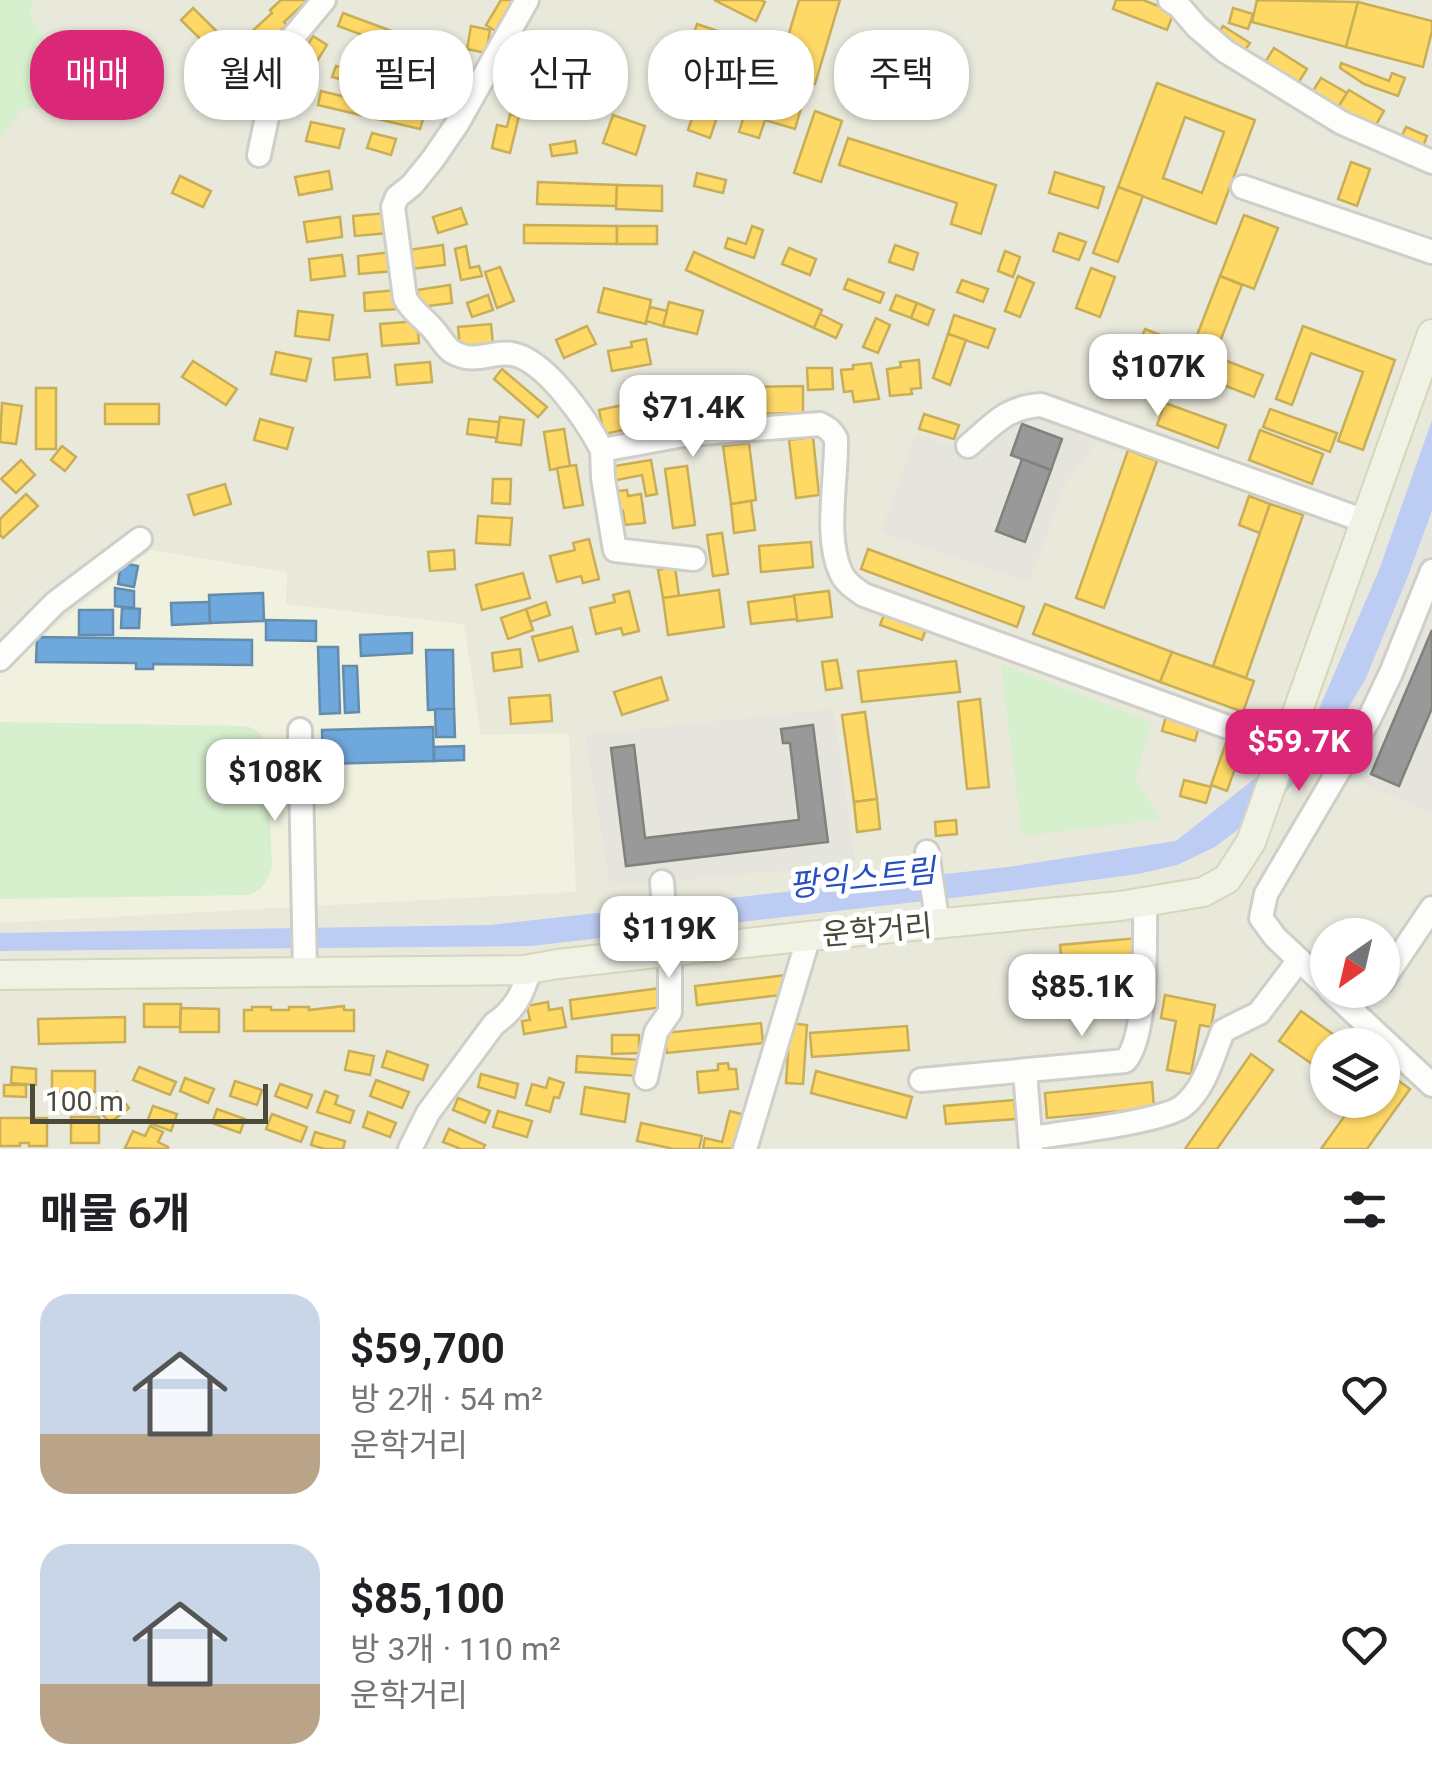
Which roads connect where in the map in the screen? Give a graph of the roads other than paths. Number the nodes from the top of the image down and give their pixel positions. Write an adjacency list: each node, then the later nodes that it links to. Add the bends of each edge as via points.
1 (324, 0): 5 (street, via 289,42)
2 (528, 0): 11 (street, via 457,124 397,197 405,298 463,357 515,354 533,365 588,423)
3 (1170, 0): 4 (street)
4 (1196, 9): 6 (street, via 1197,27 1226,51 1342,123)
5 (258, 154)
6 (1432, 162)
7 (1243, 186): 8 (street)
8 (1432, 252)
9 (1432, 334): 12 (main road, 운학거리)
10 (968, 446): 12 (street, via 1009,412 1041,405)
11 (602, 450): 14 (street, via 615,550); 18 (street, via 689,434 820,424 836,439 835,555 851,586)
12 (1366, 521): 18 (main road, 운학거리)
13 (140, 540): 16 (street, via 56,603)
14 (694, 559)
15 (1432, 571): 26 (street, via 1369,719 1266,894 1262,918)
16 (0, 659)
17 (300, 730): 27 (street)
18 (1285, 747): 20 (main road, 운학거리, via 1252,842 1226,878 1202,892)
19 (927, 858): 22 (street)
20 (1145, 902): 22 (main road, 운학거리); 34 (street, via 1146,966 1130,1056)
21 (1432, 908): 25 (street)
22 (936, 917): 23 (main road, 운학거리)
23 (808, 936): 24 (main road, 운학거리); 41 (street)
24 (670, 946): 28 (main road, 운학거리); 35 (street, via 670,1012 656,1032)
25 (1400, 955)
26 (1299, 960): 29 (street); 38 (street, via 1259,1013 1223,1031 1202,1083 1183,1106)
27 (305, 962): 28 (main road, 운학거리); 30 (main road, 운학거리)
28 (530, 969): 40 (street, via 522,993 428,1113)
29 (1310, 971)
30 (0, 975)
31 (1349, 1008): 33 (street)
32 (1365, 1008): 33 (street)
33 (1359, 1017): 37 (street)
34 (1024, 1072): 36 (street); 39 (street)
35 (646, 1078)
36 (921, 1080)
37 (1432, 1084)
38 (1076, 1140): 39 (street)
39 (1031, 1144)
40 (410, 1149)
41 (745, 1149)

